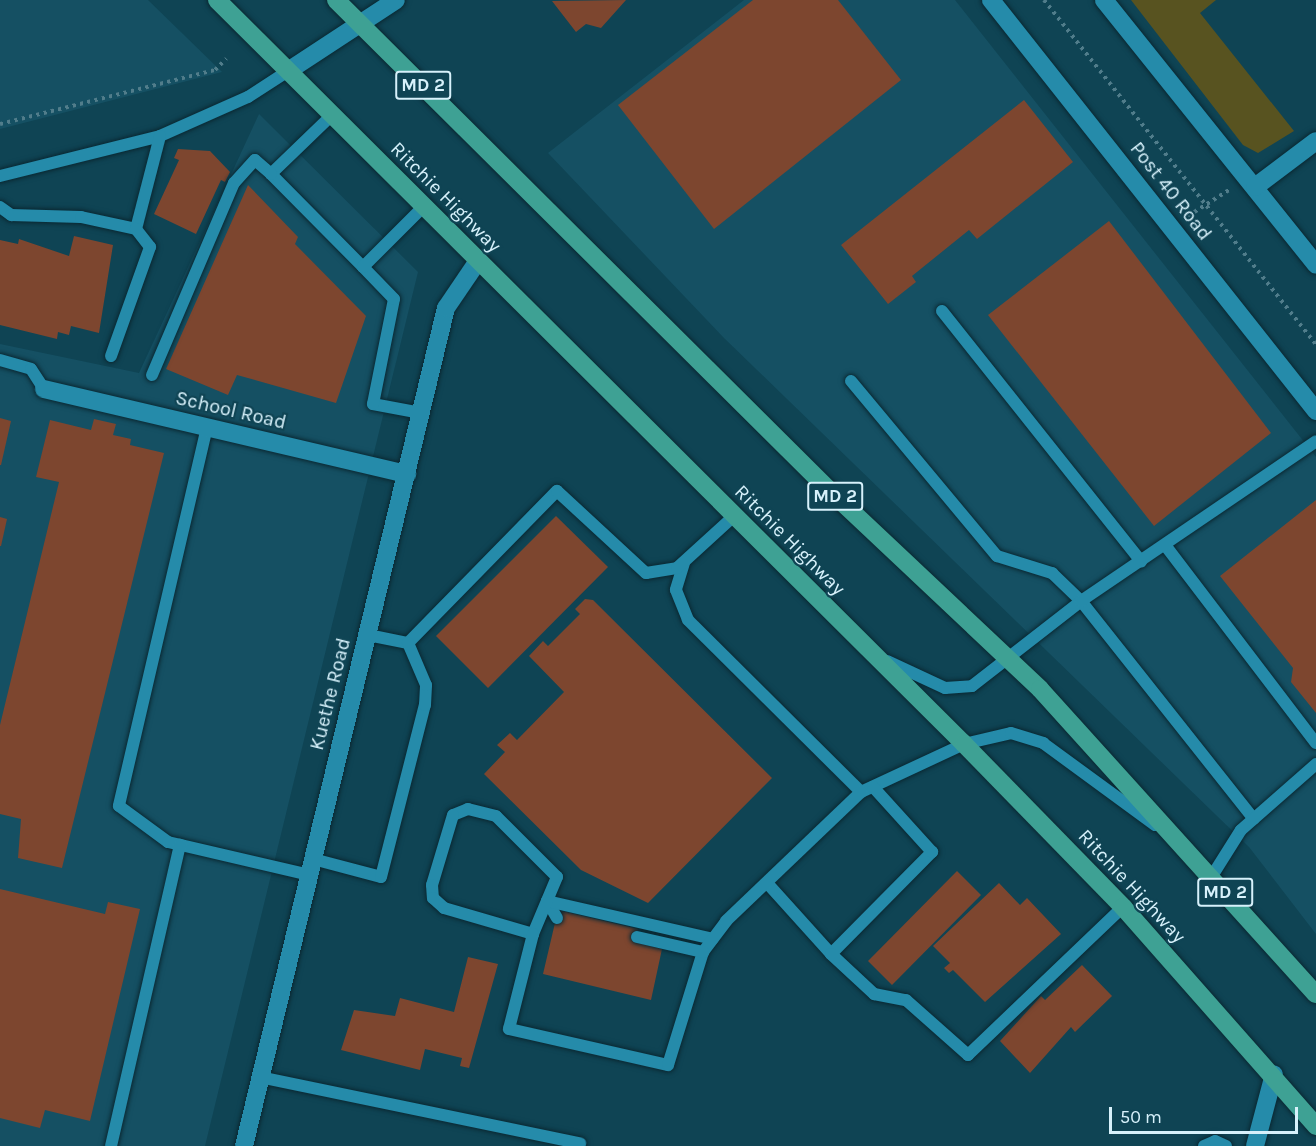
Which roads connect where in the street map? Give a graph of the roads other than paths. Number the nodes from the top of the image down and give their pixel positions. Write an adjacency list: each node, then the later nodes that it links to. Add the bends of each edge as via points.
1 (217, 0): 7 (main road, Ritchie Highway)
2 (336, 0): 6 (main road, MD 2)
3 (396, 0): 6 (street)
4 (991, 0): 26 (street, Post 40 Road)
5 (1104, 0): 13 (street)
6 (362, 25): 7 (street); 39 (main road, MD 2, via 829,490)
7 (288, 71): 8 (main road, Ritchie Highway); 9 (lane, via 248,97)
8 (332, 115): 11 (lane); 14 (main road, Ritchie Highway)
9 (160, 136): 12 (lane); 16 (lane)
10 (1316, 141): 13 (street)
11 (271, 174): 19 (lane); 23 (lane, via 255,160 234,183)
12 (0, 176)
13 (1252, 183): 18 (street)
14 (424, 206): 17 (main road, Ritchie Highway); 19 (lane)
15 (0, 207): 16 (lane, via 11,215 81,217)
16 (136, 229): 21 (lane, via 150,247)
17 (478, 261): 27 (street, Kuethe Road, via 446,308); 31 (main road, Ritchie Highway)
18 (1316, 265)
19 (363, 267): 27 (lane, via 394,299 373,404)
20 (942, 310): 33 (lane)
21 (111, 356)
22 (0, 360): 25 (lane, via 31,369)
23 (152, 375)
24 (851, 381): 35 (lane, via 997,556 1052,573)
25 (44, 389): 28 (street, School Road)
26 (1316, 411)
27 (421, 414): 30 (street, Kuethe Road)
28 (207, 427): 30 (street, School Road); 45 (lane, via 119,806)
29 (1316, 441): 32 (lane)
30 (407, 474): 36 (street, Kuethe Road)
31 (734, 516): 34 (lane); 38 (main road, Ritchie Highway)
32 (1165, 545): 33 (lane); 40 (lane)
33 (1141, 561): 35 (lane)
34 (684, 563): 37 (lane, via 660,574 638,571 557,491); 43 (lane, via 676,590 688,620)
35 (1081, 601): 39 (lane); 44 (lane)
36 (368, 634): 37 (lane); 47 (street, Kuethe Road)
37 (408, 643): 47 (lane, via 426,685 425,705 381,877)
38 (868, 649): 39 (lane, via 945,687 972,686); 41 (main road, Ritchie Highway)
39 (1009, 658): 46 (main road, MD 2)
40 (1316, 743)
41 (964, 744): 43 (lane); 46 (lane, via 1001,733 1043,743); 51 (main road, Ritchie Highway)
42 (1316, 764): 44 (lane)
43 (867, 790): 49 (lane); 57 (lane, via 932,852)
44 (1254, 819): 48 (lane)
45 (180, 845): 47 (lane); 63 (lane)
46 (1185, 847): 48 (main road, MD 2)
47 (311, 867): 60 (street, Kuethe Road)
48 (1212, 876): 58 (main road, MD 2)
49 (768, 884): 55 (lane); 57 (lane)
50 (547, 901): 52 (lane); 53 (lane); 53 (lane, via 557,877 496,816 468,808 453,814 432,885 434,898 444,908); 55 (lane)
51 (1123, 907): 57 (lane, via 968,1055 906,1000 874,994); 59 (main road, Ritchie Highway)
52 (557, 918)
53 (533, 934): 56 (lane, via 509,1029 668,1065)
54 (637, 936): 56 (lane)
55 (713, 939): 56 (lane)
56 (703, 952)
57 (831, 954)
58 (1316, 994)
59 (1274, 1074): 61 (main road, Ritchie Highway); 67 (street)
60 (260, 1077): 62 (lane); 64 (street, Kuethe Road)
61 (1316, 1126)
62 (580, 1143)
63 (111, 1146)
64 (243, 1146)
65 (1204, 1146): 66 (lane, via 1215,1142)
66 (1226, 1146)
67 (1255, 1146)

